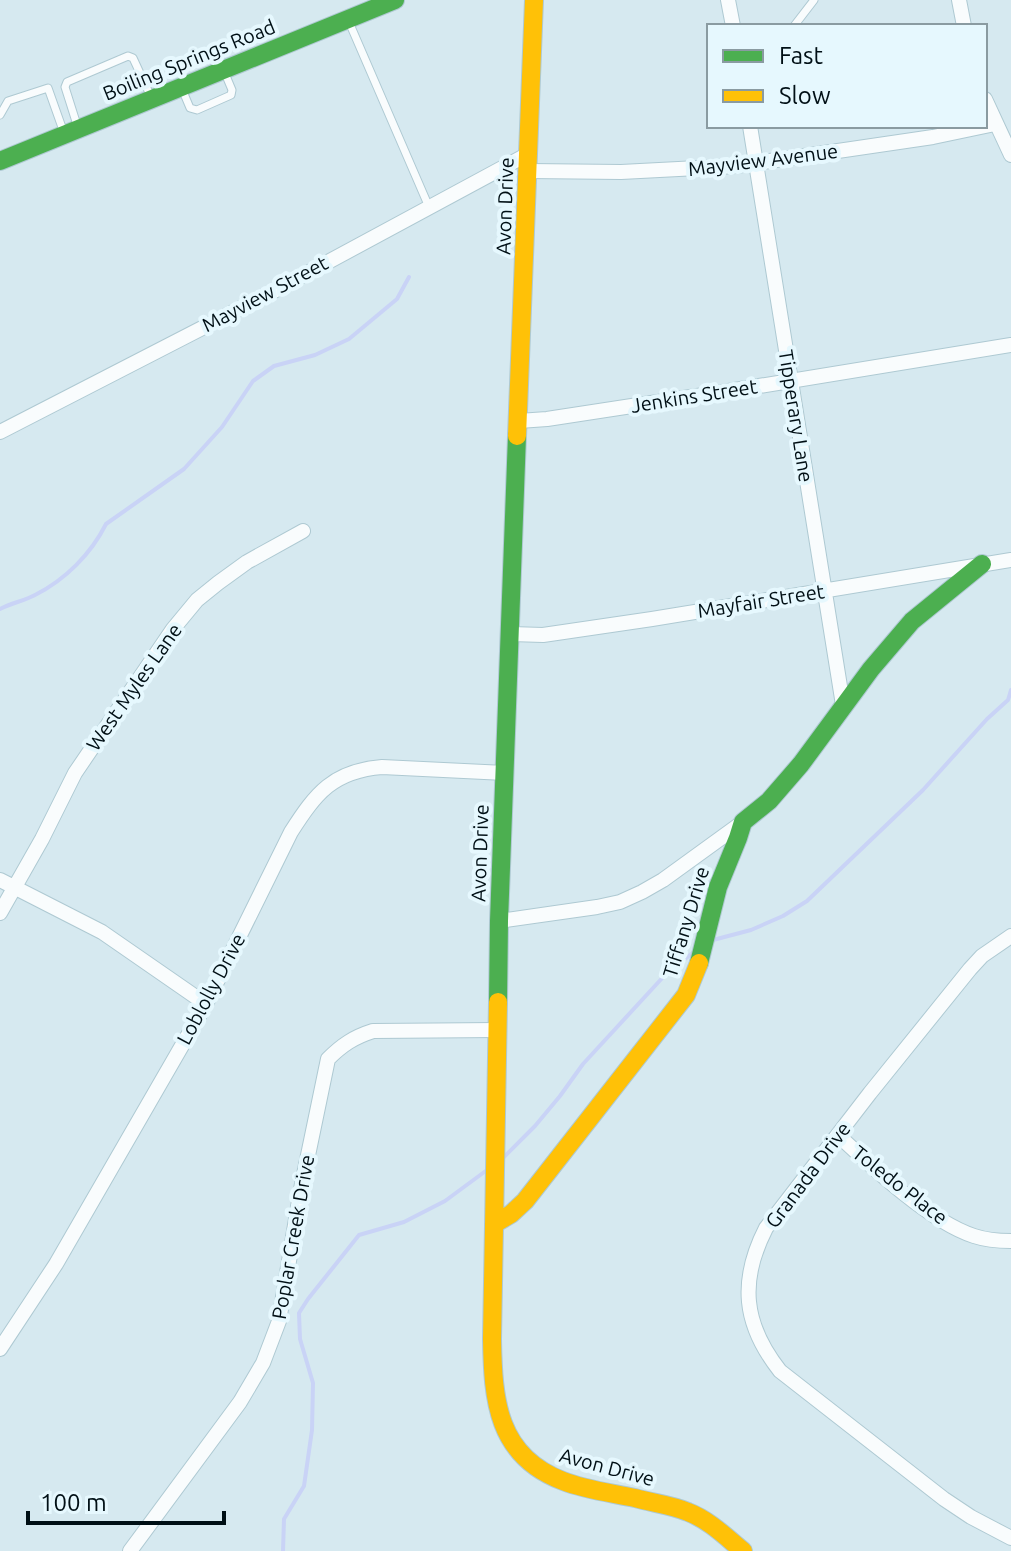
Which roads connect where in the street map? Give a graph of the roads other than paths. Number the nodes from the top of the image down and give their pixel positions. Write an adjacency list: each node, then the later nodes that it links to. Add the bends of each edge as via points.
1 (395, 0): 6 (street, Boiling Springs Road)
2 (534, 0): 22 (street, Avon Drive)
3 (728, 0): 7 (street)
4 (814, 0): 8 (lane)
5 (959, 0): 9 (street)
6 (347, 19): 10 (street, Boiling Springs Road); 24 (lane)
7 (733, 24)
8 (796, 24)
9 (964, 24)
10 (223, 70): 11 (street, Boiling Springs Road); 11 (lane, via 231,95 197,110 190,108)
11 (182, 87): 12 (street, Boiling Springs Road)
12 (152, 99): 19 (street, Boiling Springs Road); 19 (lane, via 128,56 67,82)
13 (987, 104): 15 (street)
14 (0, 115): 19 (lane, via 8,101 48,88)
15 (995, 124): 16 (street, Mayview Avenue); 20 (street)
16 (987, 126)
17 (750, 128): 23 (street, Tipperary Lane)
18 (976, 128): 23 (street, Mayview Avenue)
19 (71, 132): 21 (street, Boiling Springs Road)
20 (1011, 155)
21 (0, 160)
22 (529, 162): 23 (street, Mayview Avenue, via 621,172); 24 (street, Mayview Street); 27 (street, Avon Drive)
23 (755, 163): 26 (street, Tipperary Lane)
24 (429, 207): 28 (street, Mayview Street)
25 (1011, 345): 26 (street, Jenkins Street)
26 (791, 381): 27 (street, Jenkins Street); 32 (street, Tipperary Lane)
27 (519, 421): 33 (street, Avon Drive)
28 (0, 432)
29 (303, 531): 38 (street, West Myles Lane, via 218,583 173,629 75,773)
30 (1011, 560): 31 (street, Mayfair Street)
31 (982, 564): 32 (street, Mayfair Street); 34 (street, Tiffany Drive, via 912,621)
32 (824, 590): 33 (street, Mayfair Street, via 543,635); 34 (street, Tipperary Lane)
33 (511, 634): 35 (street, Avon Drive)
34 (843, 705): 36 (street, Tiffany Drive, via 801,764)
35 (505, 773): 40 (street, Avon Drive); 42 (street, Loblolly Drive, via 382,767 334,780 291,832)
36 (743, 822): 40 (street, via 663,880 620,902); 45 (street, Tiffany Drive, via 686,995 525,1201)
37 (0, 880): 38 (street)
38 (15, 888): 39 (street, West Myles Lane); 42 (street, via 102,932)
39 (0, 913)
40 (499, 921): 43 (street, Avon Drive)
41 (1011, 936): 44 (street, Granada Drive, via 970,969)
42 (206, 1004): 47 (street, Loblolly Drive, via 56,1264)
43 (497, 1030): 45 (street, Avon Drive); 49 (street, Poplar Creek Drive, via 373,1031 356,1036 328,1059 272,1342 240,1402)
44 (838, 1135): 46 (street, Toledo Place, via 954,1227 973,1236); 48 (street, Granada Drive, via 756,1248 748,1291 756,1334 780,1371 797,1385 944,1499)
45 (494, 1224): 50 (street, Avon Drive, via 494,1397 517,1448 563,1481 698,1515)
46 (1011, 1241)
47 (0, 1349)
48 (1011, 1538)
49 (130, 1551)
50 (743, 1551)

